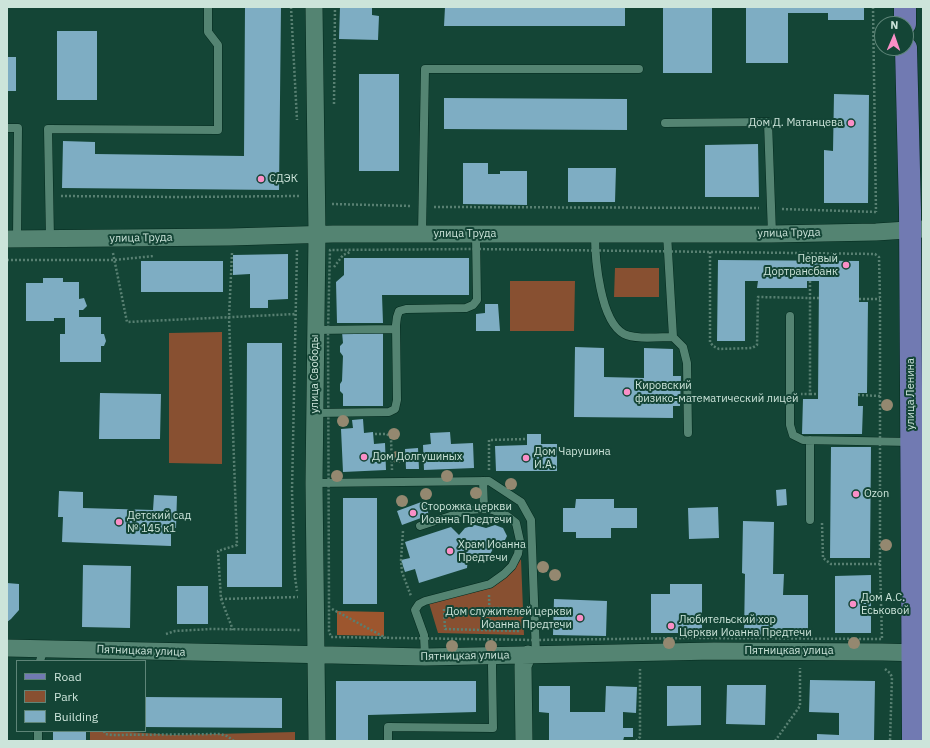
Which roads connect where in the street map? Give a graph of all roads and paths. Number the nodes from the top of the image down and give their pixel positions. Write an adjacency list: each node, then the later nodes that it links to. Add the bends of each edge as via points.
1 (208, 7): 10 (lane, via 208,32 218,45 218,130 48,129)
2 (291, 7): 8 (path)
3 (314, 7): 18 (street, улица Свободы)
4 (873, 7): 15 (path)
5 (906, 56): 17 (main road, улица Ленина)
6 (639, 69): 13 (lane, via 425,69)
7 (665, 123): 14 (lane, via 768,122)
8 (297, 125)
9 (7, 128): 24 (lane, via 18,128)
10 (49, 196): 11 (path, via 301,196); 25 (lane)
11 (302, 200)
12 (331, 204): 13 (path)
13 (423, 206): 14 (path); 19 (lane)
14 (771, 208): 15 (path); 21 (lane)
15 (876, 212): 16 (path)
16 (876, 216)
17 (916, 229): 21 (street, улица Труда); 56 (main road, улица Ленина)
18 (317, 234): 19 (street, улица Труда); 22 (street, улица Труда); 45 (street, улица Свободы)
19 (422, 234): 26 (street, улица Труда)
20 (666, 234): 21 (street, улица Труда); 27 (street, улица Труда); 30 (lane)
21 (772, 234)
22 (230, 237): 23 (street, улица Труда); 43 (path)
23 (110, 238): 25 (street, улица Труда); 34 (path)
24 (12, 239): 25 (street, улица Труда)
25 (50, 239)
26 (476, 242): 27 (street, улица Труда); 27 (path); 29 (path); 44 (lane, via 476,300 473,305 466,308 399,311)
27 (595, 242): 30 (path); 46 (lane, via 601,289 609,316 618,329 625,335 634,337)
28 (297, 248): 41 (path)
29 (356, 250): 36 (path, via 343,255); 36 (path, via 330,250)
30 (668, 252): 31 (path); 46 (lane)
31 (810, 254): 35 (path); 40 (path, via 875,254 879,257)
32 (161, 255): 34 (path)
33 (7, 260): 34 (path)
34 (114, 260): 43 (path, via 127,322)
35 (810, 261)
36 (330, 274): 45 (path)
37 (810, 281): 38 (path, via 810,298)
38 (819, 298)
39 (859, 299): 40 (path)
40 (880, 299): 50 (path)
41 (296, 314): 43 (path); 68 (path, via 292,491)
42 (790, 316): 55 (lane, via 790,425 793,435)
43 (230, 317): 70 (path, via 237,545 218,551)
44 (396, 329): 45 (lane); 51 (lane, via 395,409 389,412)
45 (322, 330): 51 (street, улица Свободы); 51 (path)
46 (673, 337): 52 (lane, via 683,347 687,363)
47 (810, 394): 48 (path)
48 (818, 394)
49 (858, 395): 50 (path)
50 (880, 396): 57 (path)
51 (322, 413): 59 (street, улица Свободы); 59 (path)
52 (688, 433)
53 (375, 434): 60 (path, via 387,434 391,438)
54 (527, 439): 58 (path, via 489,440)
55 (810, 440): 57 (lane); 62 (lane)
56 (911, 442): 57 (lane); 85 (main road, улица Ленина)
57 (878, 444): 66 (path)
58 (486, 481): 60 (lane); 61 (lane); 84 (lane, via 521,502 531,520)
59 (321, 483): 60 (lane); 72 (path); 87 (street, улица Свободы)
60 (393, 483)
61 (484, 509): 64 (lane, via 469,510); 67 (lane, via 507,516 516,523 520,541 518,554 512,566)
62 (810, 520)
63 (822, 520): 66 (path, via 823,558 831,564)
64 (420, 526)
65 (403, 531): 75 (path, via 402,572)
66 (880, 564): 84 (path, via 882,639 699,638)
67 (488, 585): 69 (lane); 73 (path)
68 (298, 596): 70 (path); 71 (path)
69 (444, 596): 75 (lane, via 425,601); 78 (path, via 445,629)
70 (220, 599): 77 (path)
71 (299, 603)
72 (328, 607): 81 (path); 81 (path, via 331,637)
73 (489, 608): 74 (path); 78 (path)
74 (503, 608)
75 (415, 610): 82 (lane)
76 (300, 623): 77 (path, via 301,630)
77 (233, 630): 80 (path, via 175,631)
78 (490, 631): 79 (path)
79 (519, 632)
80 (164, 634)
81 (388, 638): 82 (path)
82 (424, 640): 84 (path); 89 (lane)
83 (7, 648): 86 (street, Пятницкая улица)
84 (533, 649): 85 (street, Пятницкая улица); 88 (street, Пятницкая улица); 99 (street, via 523,666)
85 (918, 653): 103 (main road, улица Ленина)
86 (42, 655): 87 (street, Пятницкая улица)
87 (316, 655): 89 (street, Пятницкая улица); 97 (street, улица Свободы)
88 (493, 656): 89 (street, Пятницкая улица); 98 (lane, via 493,728 388,727)
89 (425, 657)
90 (640, 666): 100 (path, via 640,737)
91 (793, 667): 92 (path)
92 (800, 667): 93 (path); 101 (path, via 800,706)
93 (804, 667)
94 (881, 667): 102 (path, via 892,677)
95 (105, 732): 96 (path, via 112,735 220,734)
96 (234, 741)
97 (317, 741)
98 (388, 741)
99 (524, 741)
100 (636, 741)
101 (775, 741)
102 (890, 741)
103 (913, 741)

